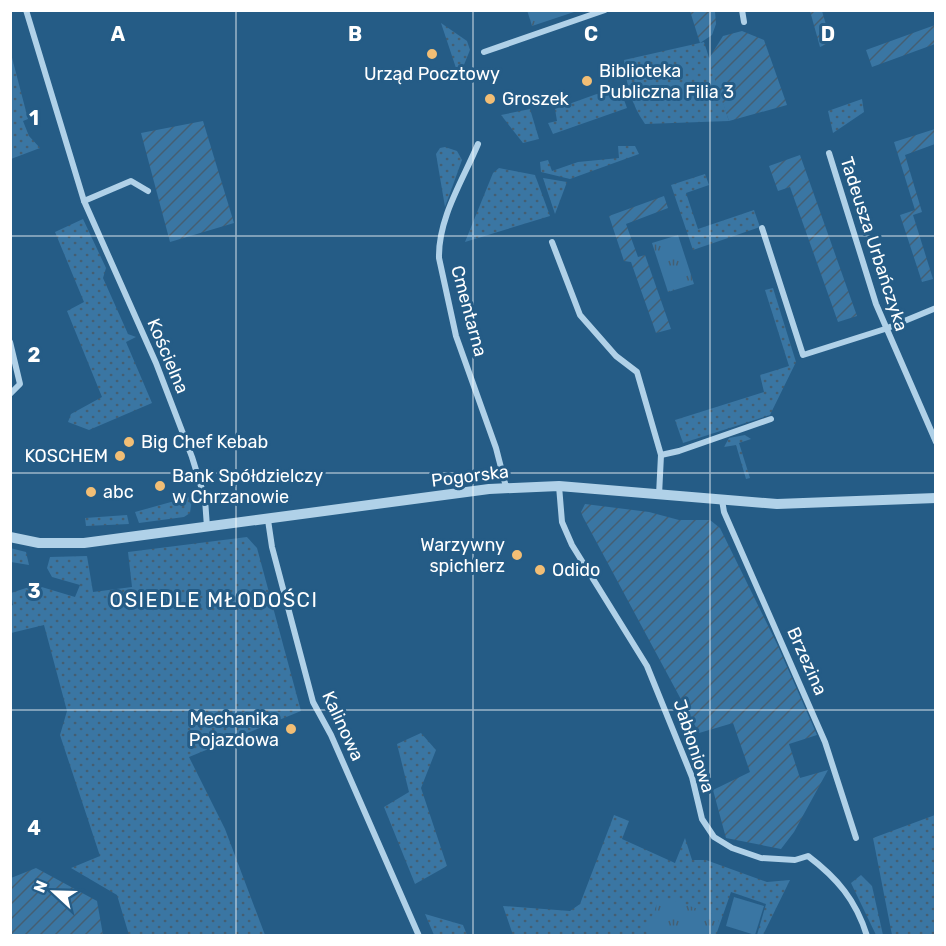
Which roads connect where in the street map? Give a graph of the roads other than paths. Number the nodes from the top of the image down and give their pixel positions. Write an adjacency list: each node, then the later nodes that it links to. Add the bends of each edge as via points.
1 (26, 10): 9 (street, Kościelna)
2 (605, 10): 5 (street)
3 (742, 10): 4 (street)
4 (744, 22)
5 (484, 52)
6 (478, 144): 20 (street, Cmentarna, via 445,221 439,258 456,336)
7 (829, 153): 13 (street, Tadeusza Urbańczyka)
8 (148, 192): 9 (street, via 131,181)
9 (84, 201): 25 (street, Kościelna, via 156,363 192,457 205,499)
10 (762, 228): 13 (street, via 803,355)
11 (552, 242): 18 (street, via 580,315 616,356 637,372)
12 (936, 308): 13 (street)
13 (885, 328): 17 (street, Tadeusza Urbańczyka)
14 (10, 342): 15 (street, via 20,384)
15 (10, 394)
16 (771, 419): 18 (street, via 679,452)
17 (936, 442)
18 (661, 454): 21 (street)
19 (559, 486): 20 (street, Pogorska); 21 (street, Pogorska); 29 (street, Jabłoniowa, via 562,522 569,538 647,666 693,777 702,819 714,837 760,858 795,860 808,856 848,892)
20 (506, 487): 24 (street, Pogorska)
21 (659, 495): 23 (street, Pogorska)
22 (936, 498): 23 (street, Pogorska, via 818,504)
23 (722, 500): 27 (street, Brzezina, via 825,742)
24 (268, 520): 25 (street, Pogorska); 28 (street, Kalinowa, via 313,702)
25 (207, 528): 26 (street, Pogorska, via 84,543 39,543)
26 (10, 537)
27 (856, 837)
28 (419, 936)
29 (867, 936)

